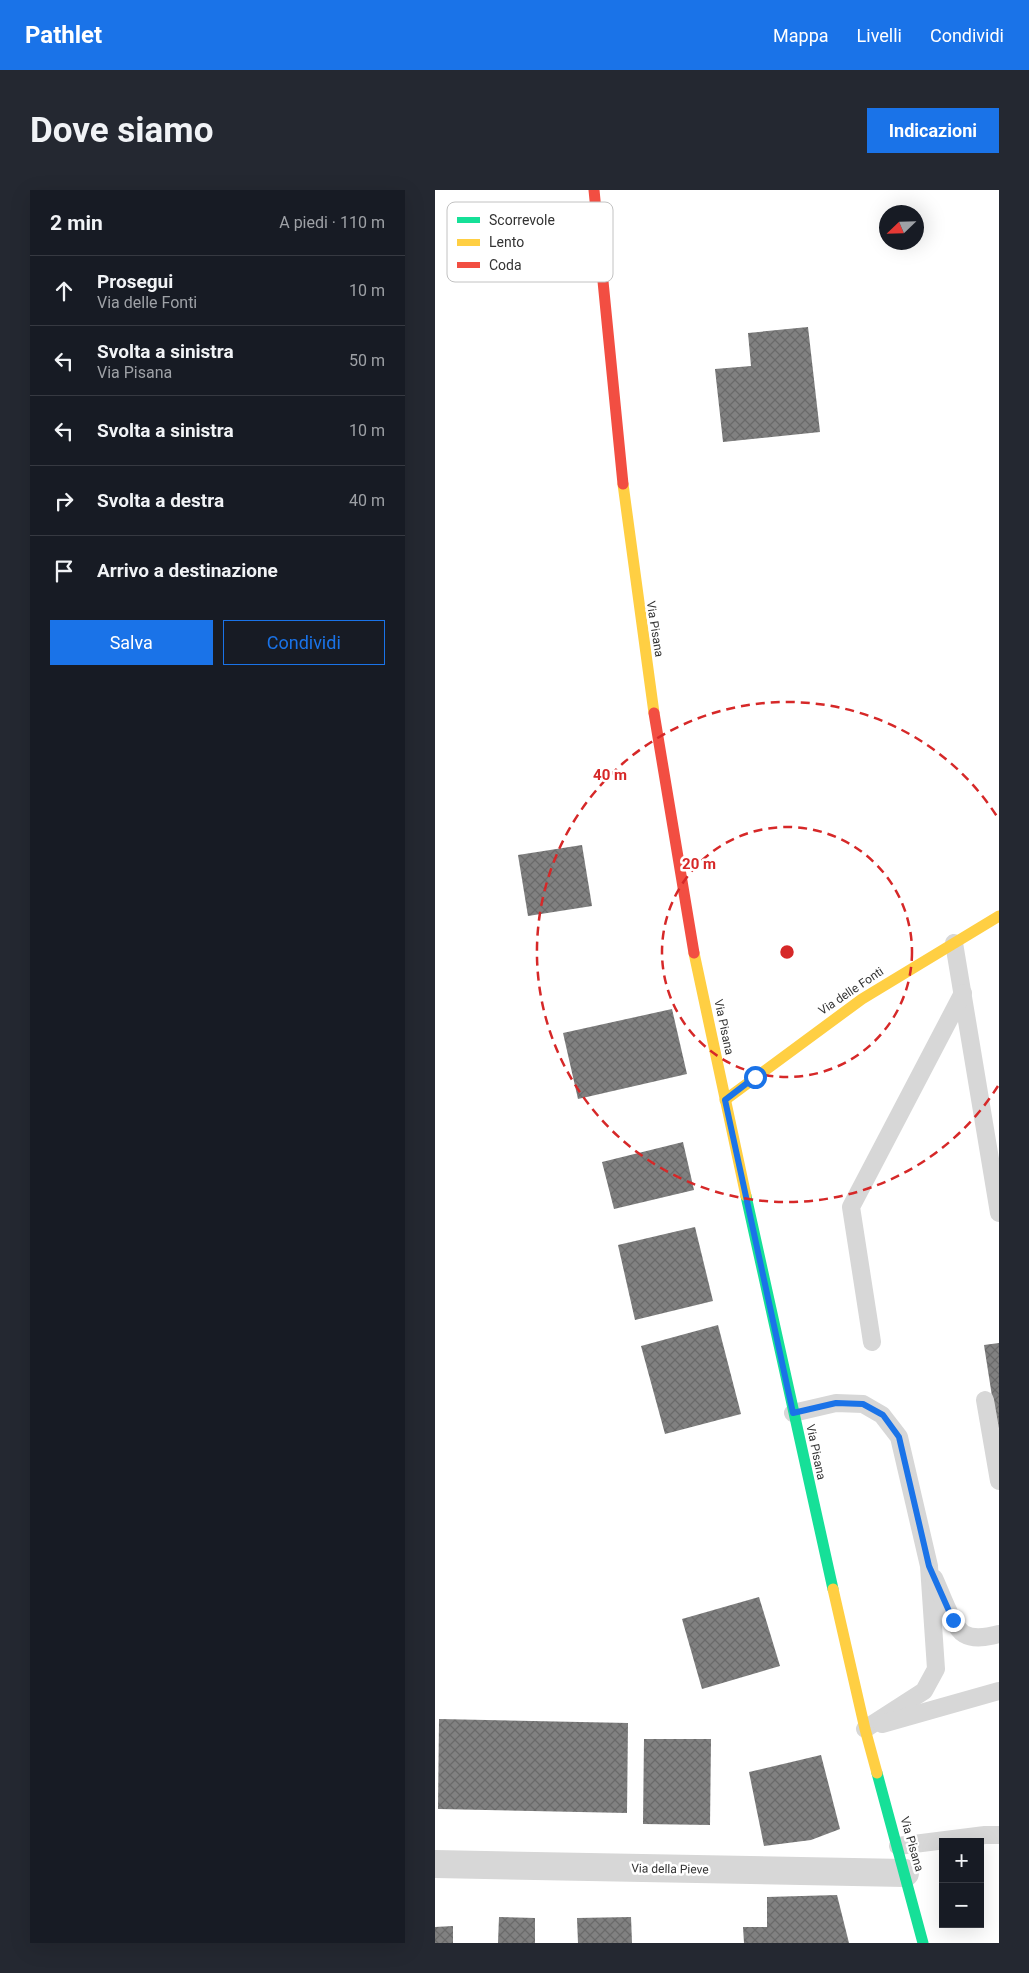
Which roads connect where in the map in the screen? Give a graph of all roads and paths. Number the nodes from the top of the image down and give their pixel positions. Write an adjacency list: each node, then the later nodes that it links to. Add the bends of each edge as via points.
1 (601, 282): 5 (main road, Via Pisana, via 637,603 693,946)
2 (999, 916): 3 (main road, Via delle Fonti)
3 (954, 943): 4 (lane); 5 (main road, Via delle Fonti, via 862,999)
4 (963, 993): 6 (lane); 7 (lane, via 851,1207)
5 (725, 1100): 9 (main road, Via Pisana)
6 (999, 1213)
7 (872, 1342)
8 (985, 1400): 10 (lane)
9 (793, 1413): 11 (lane, via 836,1403 863,1404 883,1415 899,1437); 14 (main road, Via Pisana)
10 (999, 1481)
11 (929, 1566): 12 (lane, via 953,1620 964,1634 984,1638); 14 (lane, via 936,1669 924,1691)
12 (999, 1634)
13 (999, 1691): 14 (lane)
14 (865, 1729): 16 (main road, Via Pisana)
15 (999, 1835): 16 (lane)
16 (898, 1846): 18 (main road, Via Pisana)
17 (435, 1864): 18 (street, Via della Pieve)
18 (905, 1873): 19 (main road, Via Pisana)
19 (923, 1943)

